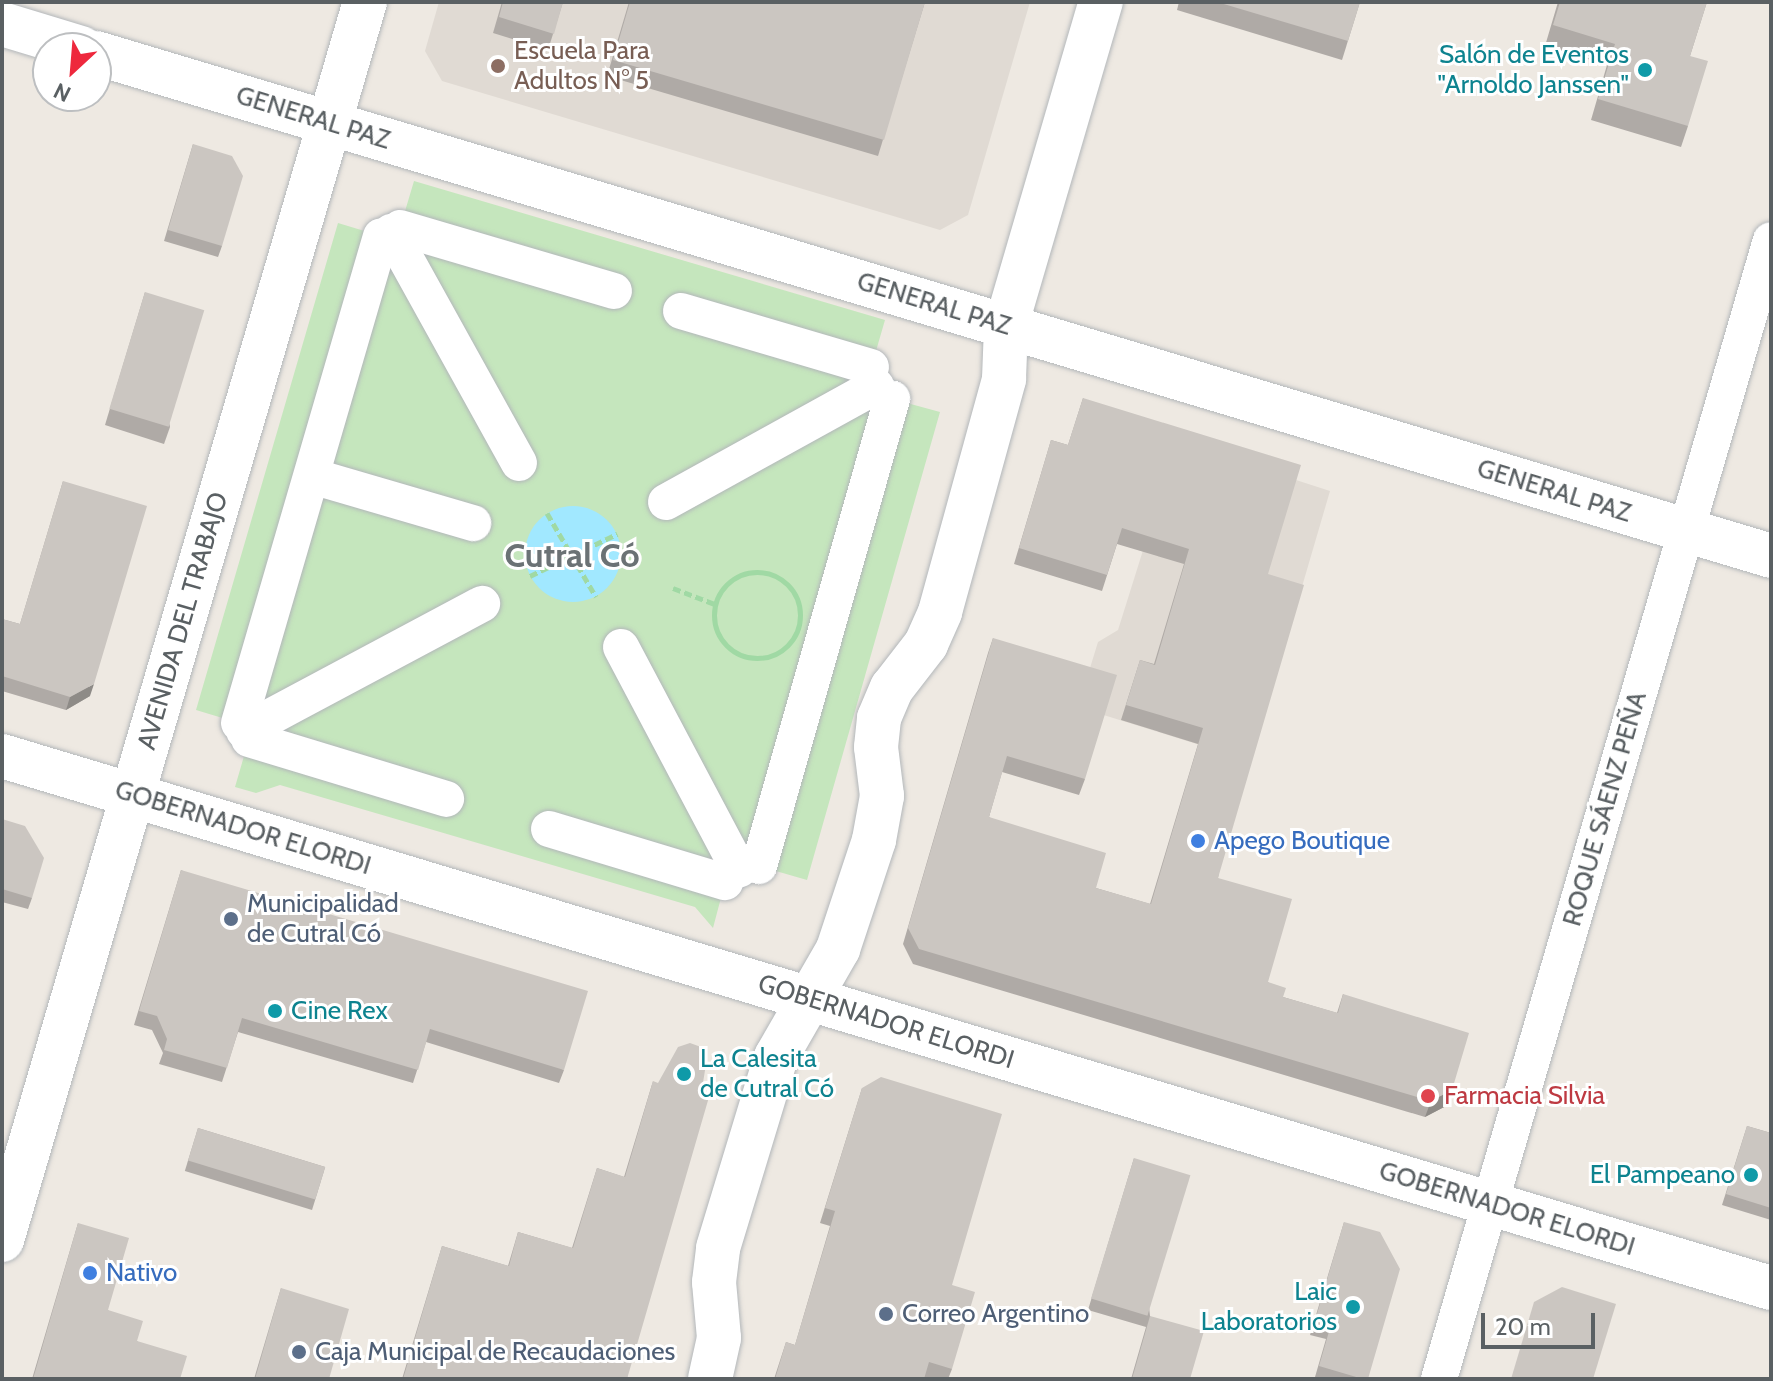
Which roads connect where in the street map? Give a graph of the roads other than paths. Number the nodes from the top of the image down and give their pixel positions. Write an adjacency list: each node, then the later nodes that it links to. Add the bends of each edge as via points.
1 (365, 2): 6 (street, AVENIDA DEL TRABAJO)
2 (1101, 2): 11 (street)
3 (2, 24): 4 (street)
4 (32, 33)
5 (112, 58): 6 (street, GENERAL PAZ)
6 (330, 123): 11 (street, GENERAL PAZ); 23 (street, AVENIDA DEL TRABAJO)
7 (391, 232): 9 (street); 13 (street); 14 (street)
8 (1771, 240): 17 (street, ROQUE SÁENZ PEÑA)
9 (614, 291)
10 (681, 311): 12 (street)
11 (1006, 326): 17 (street, GENERAL PAZ); 27 (street, via 1004,379 940,612 879,718 876,747 882,796 874,840 838,949)
12 (880, 384): 15 (street); 26 (street)
13 (519, 463)
14 (312, 476): 16 (street); 21 (street)
15 (666, 502)
16 (473, 523)
17 (1686, 531): 18 (street, GENERAL PAZ); 28 (street, ROQUE SÁENZ PEÑA)
18 (1771, 556)
19 (482, 604): 21 (street)
20 (621, 647): 26 (street)
21 (244, 731): 24 (street)
22 (2, 756): 23 (street, GOBERNADOR ELORDI)
23 (132, 795): 27 (street, GOBERNADOR ELORDI); 29 (street, AVENIDA DEL TRABAJO)
24 (446, 799)
25 (549, 829): 26 (street)
26 (741, 873)
27 (809, 999): 28 (street, GOBERNADOR ELORDI); 31 (street, via 774,1061 718,1248 714,1282 719,1338)
28 (1490, 1204): 30 (street, GOBERNADOR ELORDI); 32 (street, ROQUE SÁENZ PEÑA)
29 (2, 1240)
30 (1771, 1288)
31 (710, 1379)
32 (1439, 1379)

